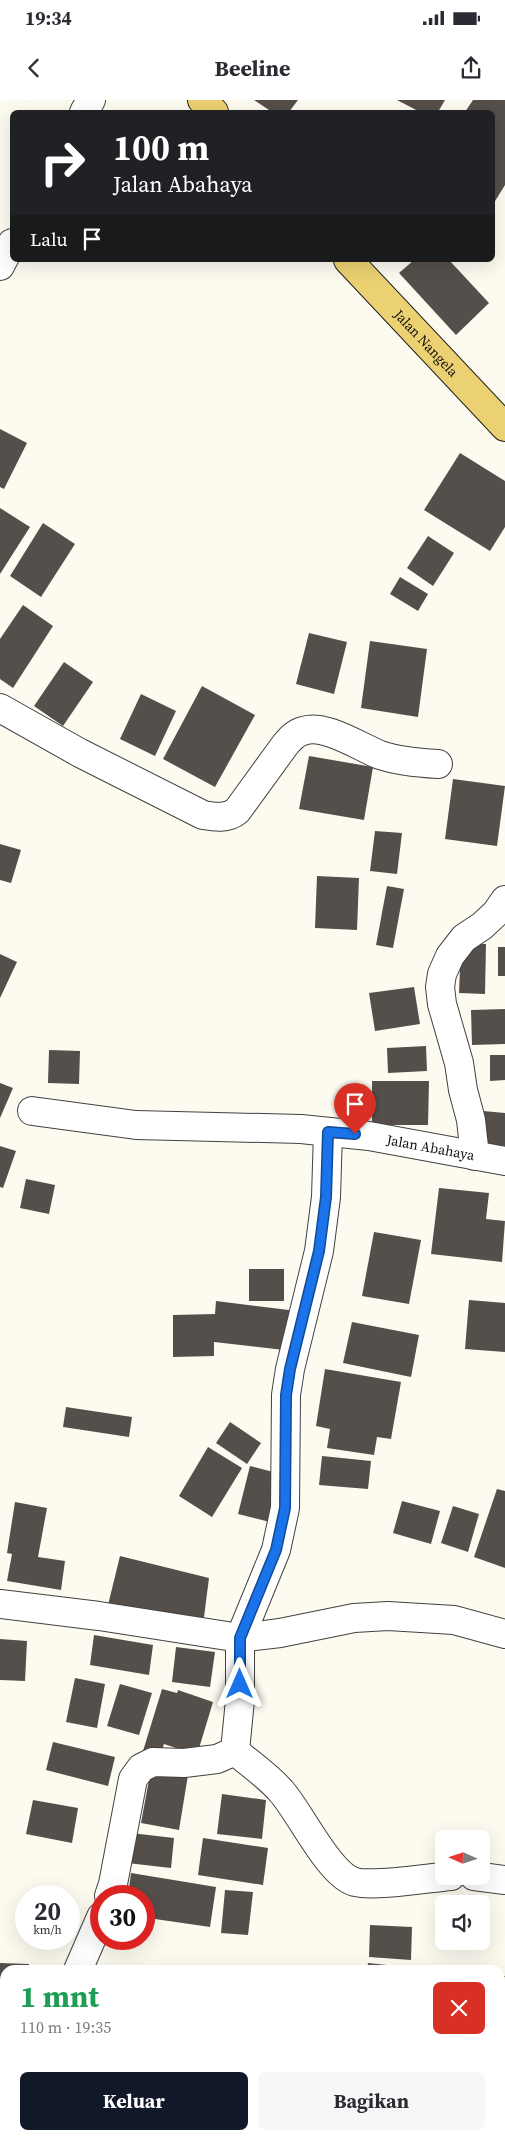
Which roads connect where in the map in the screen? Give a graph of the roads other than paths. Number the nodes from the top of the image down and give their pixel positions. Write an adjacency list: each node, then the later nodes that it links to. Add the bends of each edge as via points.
1 (202, 100): 2 (main road)
2 (212, 110)
3 (10, 247): 5 (street)
4 (350, 262): 6 (main road, Jalan Nangela)
5 (0, 266)
6 (505, 427)
7 (0, 708): 8 (street, via 80,753 203,815 216,817 237,811 285,745 304,730 340,736 388,757)
8 (438, 764)
9 (505, 900): 12 (street, via 496,913 464,938 450,956 440,987 472,1120)
10 (32, 1111): 11 (street, Jalan Abahaya, via 136,1125)
11 (328, 1132): 12 (street, Jalan Abahaya, via 369,1136); 16 (street, via 326,1197 319,1251 286,1395 285,1508 276,1550)
12 (475, 1156): 13 (street, Jalan Abahaya)
13 (505, 1161)
14 (0, 1604): 16 (street)
15 (505, 1634): 16 (street, via 454,1620 388,1616 354,1618)
16 (240, 1638): 17 (street, via 240,1700)
17 (235, 1750): 18 (street, via 281,1790 335,1868 352,1881); 21 (street, via 217,1759 153,1762 140,1768 133,1780)
18 (435, 1877)
19 (490, 1878): 20 (street)
20 (505, 1880)
21 (112, 1885)
22 (90, 1942): 23 (street)
23 (80, 1965)

